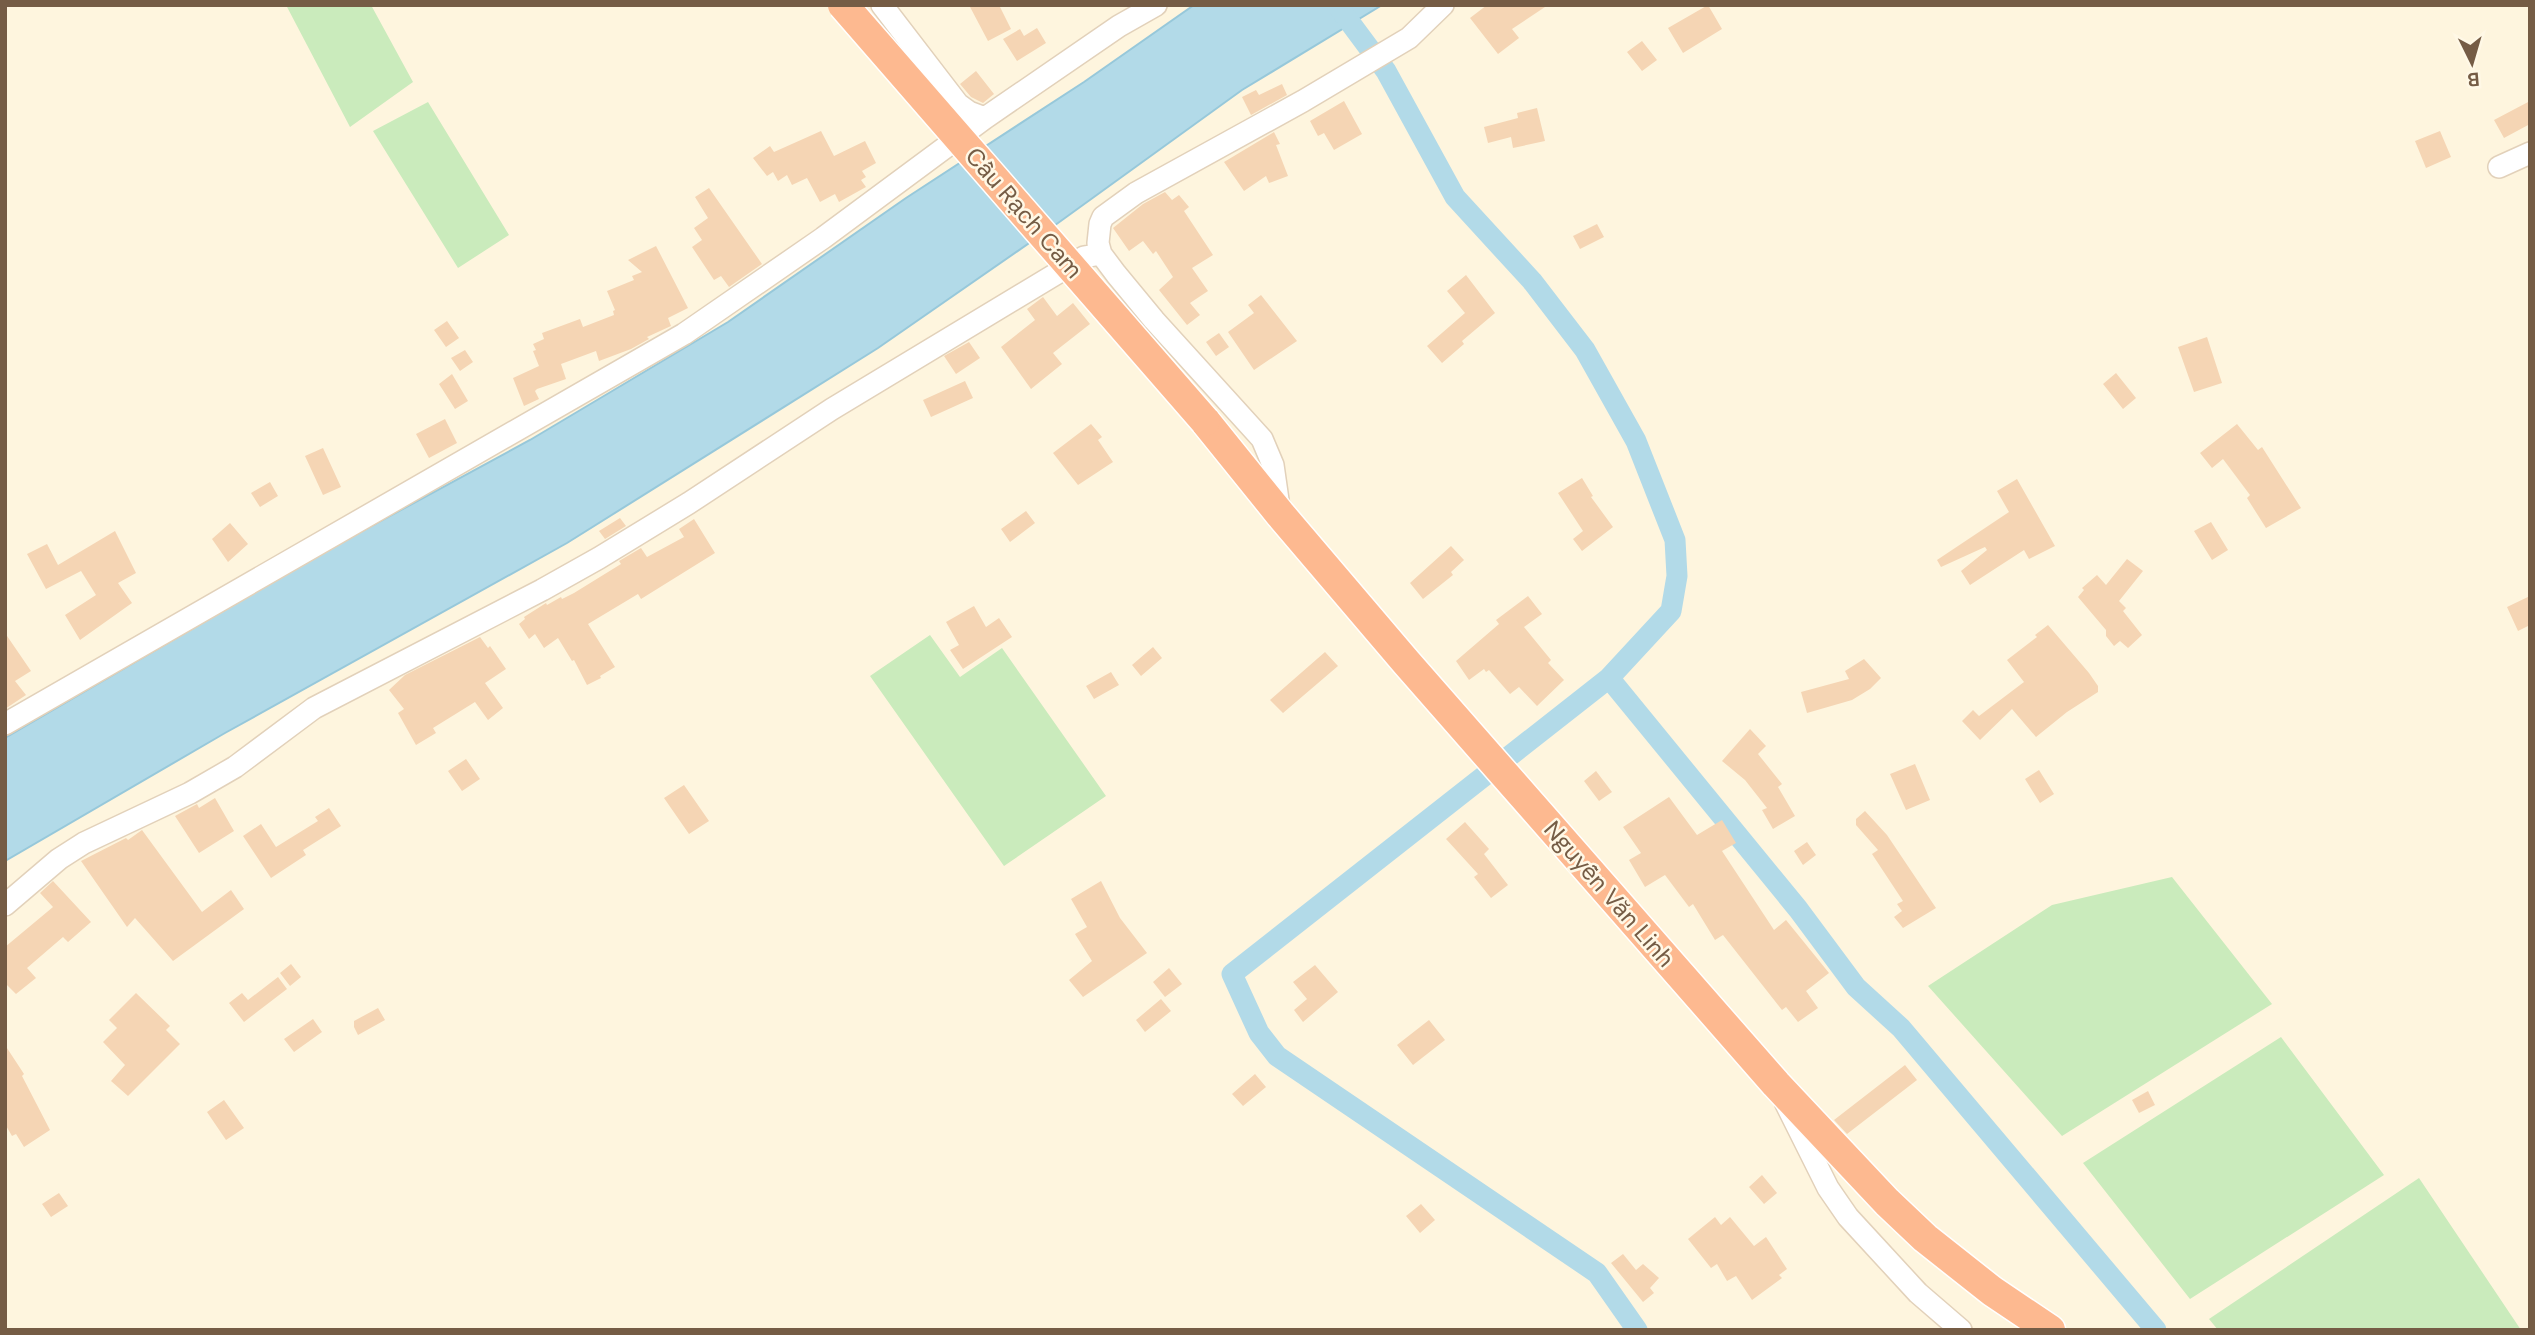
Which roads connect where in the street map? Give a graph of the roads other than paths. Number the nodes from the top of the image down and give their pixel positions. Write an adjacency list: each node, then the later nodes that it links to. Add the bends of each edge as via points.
1 (843, 5): 9 (highway, Cầu Rạch Cam, bridge)
2 (882, 5): 5 (street, via 958,104)
3 (1156, 5): 5 (street)
4 (1443, 5): 8 (street, via 1409,37 1114,208 1100,224)
5 (985, 118): 11 (street, via 684,334)
6 (2530, 153): 7 (street)
7 (2499, 166)
8 (1101, 254): 10 (street, via 1262,439 1273,465); 12 (street, via 1084,257 992,312 588,564 314,708 235,767 190,793 84,843)
9 (1205, 421): 10 (highway, Nguyễn Văn Linh)
10 (1280, 514): 13 (highway, Nguyễn Văn Linh)
11 (5, 724)
12 (5, 905)
13 (1776, 1084): 14 (street, via 1828,1188 1848,1217 1918,1293); 15 (highway, Nguyễn Văn Linh, via 1925,1238)
14 (1961, 1330)
15 (2050, 1330)

